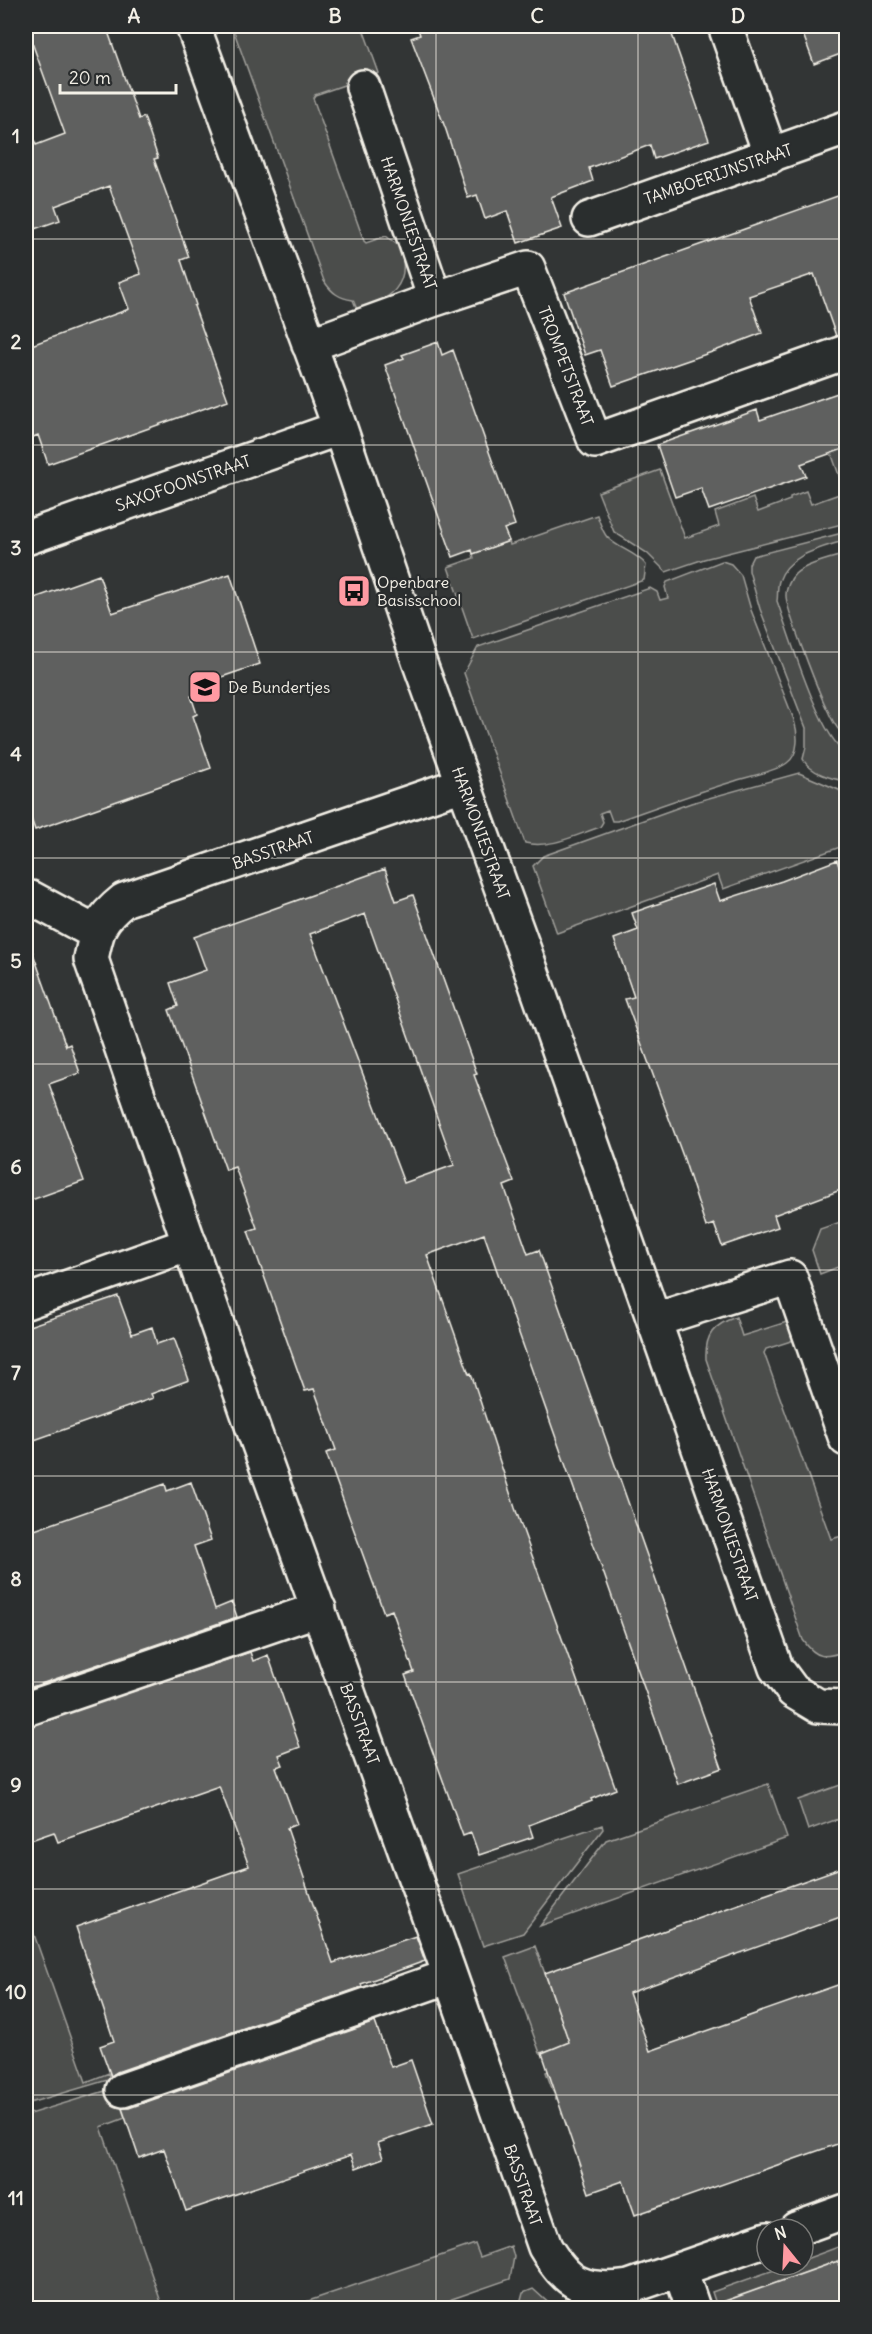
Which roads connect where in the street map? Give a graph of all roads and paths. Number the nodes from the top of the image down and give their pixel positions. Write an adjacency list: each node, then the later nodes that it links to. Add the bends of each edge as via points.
1 (193, 26): 8 (street, HARMONIESTRAAT)
2 (724, 26): 5 (street)
3 (363, 87): 7 (street, HARMONIESTRAAT)
4 (846, 128): 5 (street, TAMBOERIJNSTRAAT)
5 (771, 156): 6 (street, TAMBOERIJNSTRAAT)
6 (589, 219)
7 (435, 299): 8 (street, HARMONIESTRAAT); 9 (street, TROMPETSTRAAT, via 528,268 595,441)
8 (309, 345): 10 (street, HARMONIESTRAAT)
9 (846, 352)
10 (340, 428): 11 (street, SAXOFOONSTRAAT); 12 (street, HARMONIESTRAAT)
11 (26, 537)
12 (463, 784): 14 (street, BASSTRAAT, via 124,900 106,915); 17 (street, HARMONIESTRAAT)
13 (26, 898): 14 (street)
14 (96, 933): 15 (street, BASSTRAAT, via 91,959)
15 (190, 1244): 16 (street); 19 (street, BASSTRAAT)
16 (26, 1302)
17 (655, 1320): 18 (street, via 790,1277); 20 (street, HARMONIESTRAAT, via 776,1668 794,1691 818,1707)
18 (846, 1439)
19 (319, 1609): 21 (street); 22 (street, BASSTRAAT)
20 (846, 1707)
21 (26, 1709)
22 (450, 1976): 23 (street); 27 (street, BASSTRAAT, via 545,2247 559,2270 573,2281 609,2290)
23 (123, 2090)
24 (846, 2211): 25 (street)
25 (815, 2222)
26 (755, 2243): 27 (street, BASSTRAAT)
27 (680, 2270): 28 (street)
28 (693, 2308)

